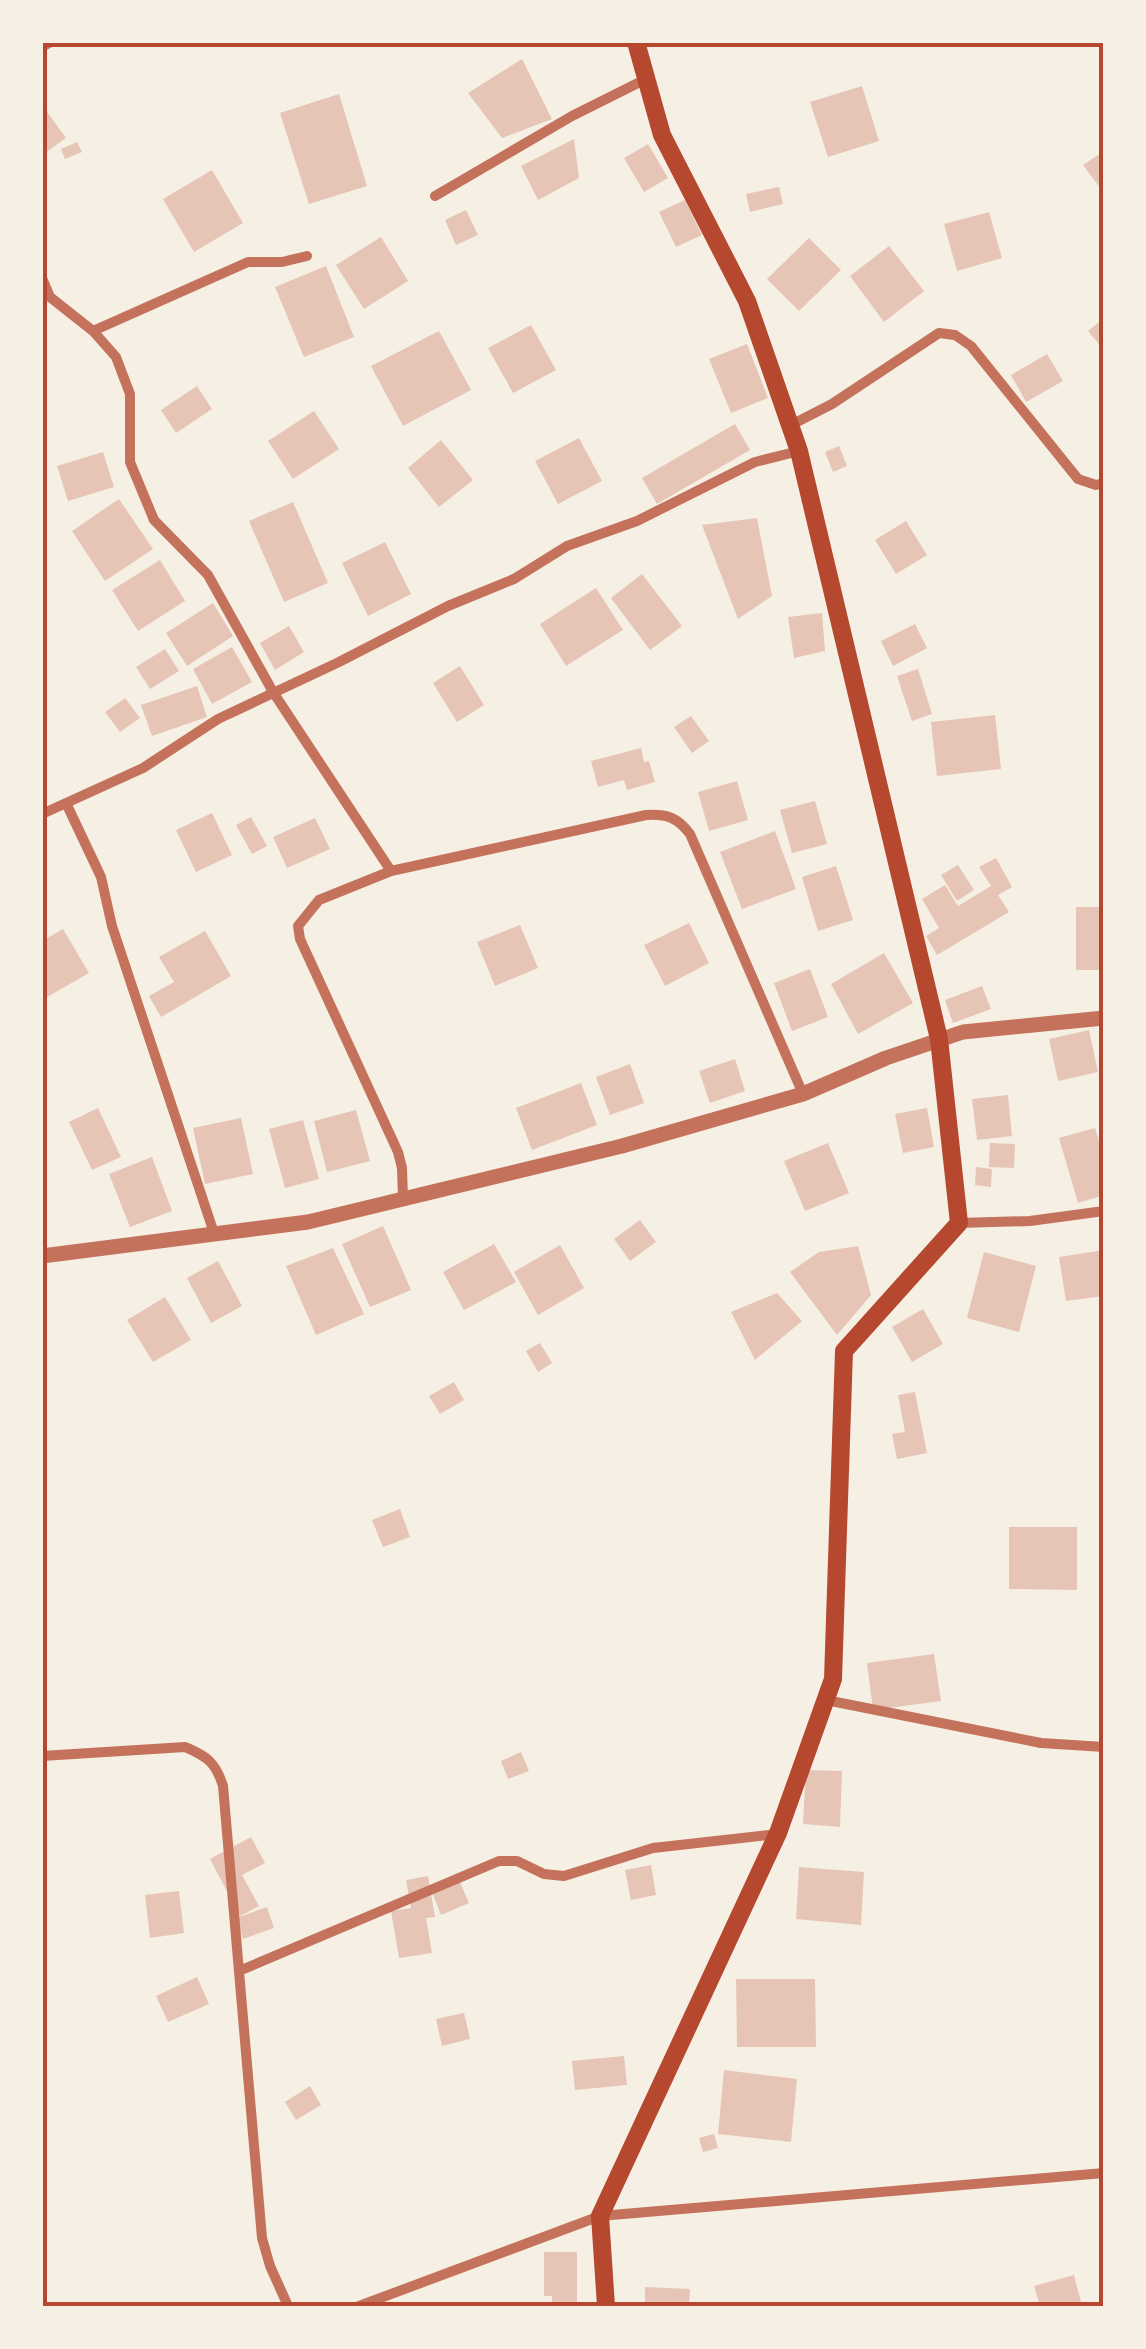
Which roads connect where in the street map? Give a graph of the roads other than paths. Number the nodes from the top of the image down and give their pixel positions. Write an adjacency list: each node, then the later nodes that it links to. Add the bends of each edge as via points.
1 (51, 42): 3 (street)
2 (636, 42): 4 (main road)
3 (42, 48)
4 (646, 79): 5 (street); 9 (main road, via 662,135 747,301)
5 (435, 196)
6 (308, 256): 8 (street, via 248,262)
7 (42, 278): 8 (street, via 50,297)
8 (93, 331): 12 (street, via 116,357 130,394 130,462 154,520 208,575)
9 (791, 425): 10 (main road); 11 (street, via 939,333 955,335 971,346 1078,479)
10 (799, 451): 12 (street, via 755,462 637,521 566,546 514,579); 17 (main road)
11 (1104, 483)
12 (273, 692): 13 (street, via 144,768); 15 (street)
13 (66, 803): 14 (street); 22 (street, via 101,877)
14 (42, 814)
15 (391, 871): 18 (street, via 646,815 681,822); 19 (street, via 319,900 298,926 398,1152)
16 (1104, 1018): 17 (street)
17 (939, 1038): 18 (street); 21 (main road)
18 (803, 1094): 19 (street)
19 (403, 1199): 22 (street, via 308,1222)
20 (1104, 1212): 21 (street)
21 (958, 1224): 24 (main road, via 844,1352 833,1679)
22 (214, 1233): 23 (street)
23 (42, 1256)
24 (826, 1700): 25 (street, via 1041,1742); 27 (main road)
25 (1104, 1747)
26 (42, 1756): 28 (street, via 185,1747 217,1767)
27 (778, 1834): 28 (street, via 653,1848 564,1876 499,1861); 30 (main road)
28 (239, 1971): 31 (street, via 262,2238)
29 (1104, 2173): 30 (street)
30 (600, 2216): 32 (street); 33 (main road)
31 (288, 2306)
32 (358, 2306)
33 (606, 2306)

